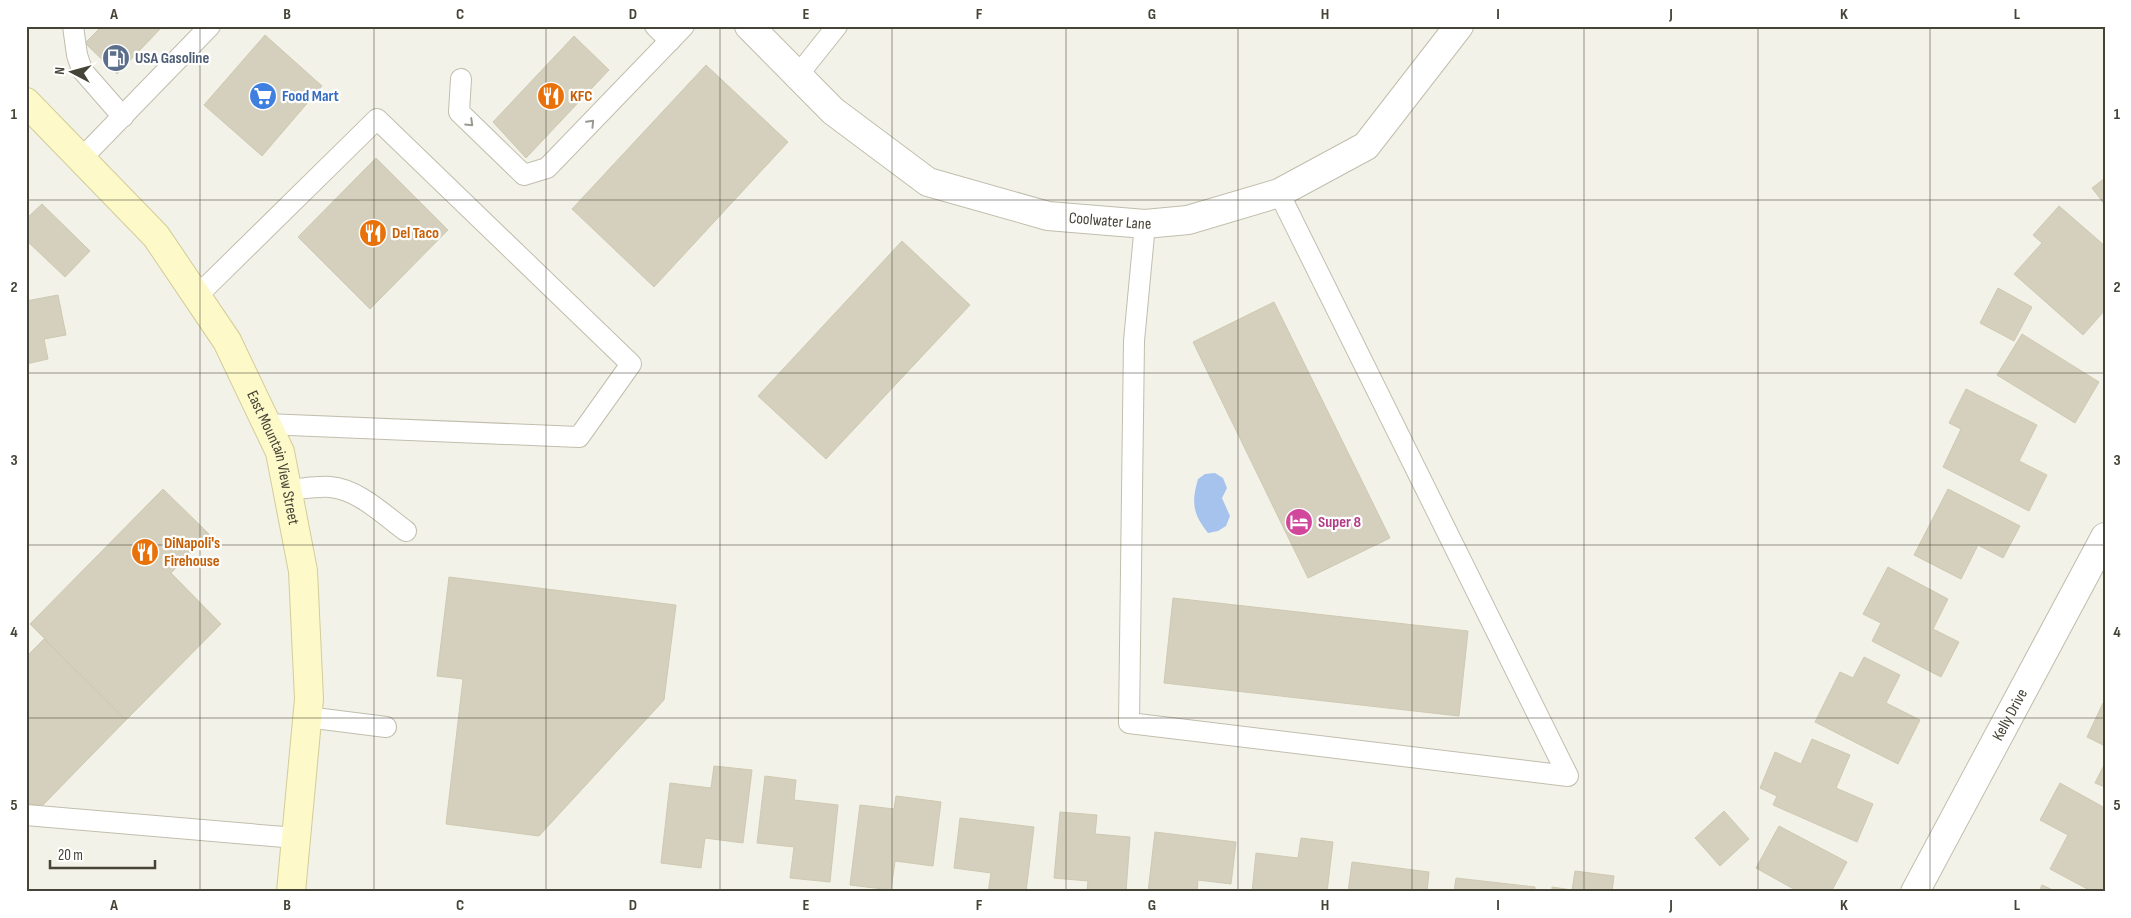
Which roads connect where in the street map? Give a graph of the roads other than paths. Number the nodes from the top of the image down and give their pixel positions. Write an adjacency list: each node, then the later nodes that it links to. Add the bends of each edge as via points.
1 (73, 26): 12 (lane, via 82,70)
2 (210, 26): 12 (lane)
3 (655, 26): 8 (lane)
4 (684, 26): 8 (lane)
5 (749, 26): 9 (street, Coolwater Lane)
6 (837, 26): 9 (lane)
7 (1459, 26): 14 (street, Coolwater Lane, via 1366,146)
8 (670, 41): 10 (lane, one-way to 8, via 459,112 524,175 547,168)
9 (798, 75): 15 (street, Coolwater Lane, via 833,110 928,182 1048,216)
10 (460, 79)
11 (26, 102): 13 (main road, East Mountain View Street)
12 (122, 116): 13 (lane)
13 (81, 159): 16 (main road, East Mountain View Street, via 156,236)
14 (1279, 193): 15 (street, Coolwater Lane, via 1188,220); 15 (lane, via 1568,776 1128,723 1134,340)
15 (1145, 224)
16 (197, 296): 17 (main road, East Mountain View Street, via 227,341); 17 (lane, via 377,119 631,364 578,437)
17 (266, 424): 18 (main road, East Mountain View Street, via 280,452)
18 (287, 490): 19 (lane, via 340,489 355,495); 21 (main road, East Mountain View Street, via 303,571)
19 (406, 531)
20 (2105, 537): 26 (street, Kelly Drive)
21 (307, 717): 22 (lane); 24 (main road, East Mountain View Street)
22 (386, 727)
23 (26, 815): 24 (lane)
24 (296, 838): 25 (main road, East Mountain View Street)
25 (291, 892)
26 (1915, 892)

